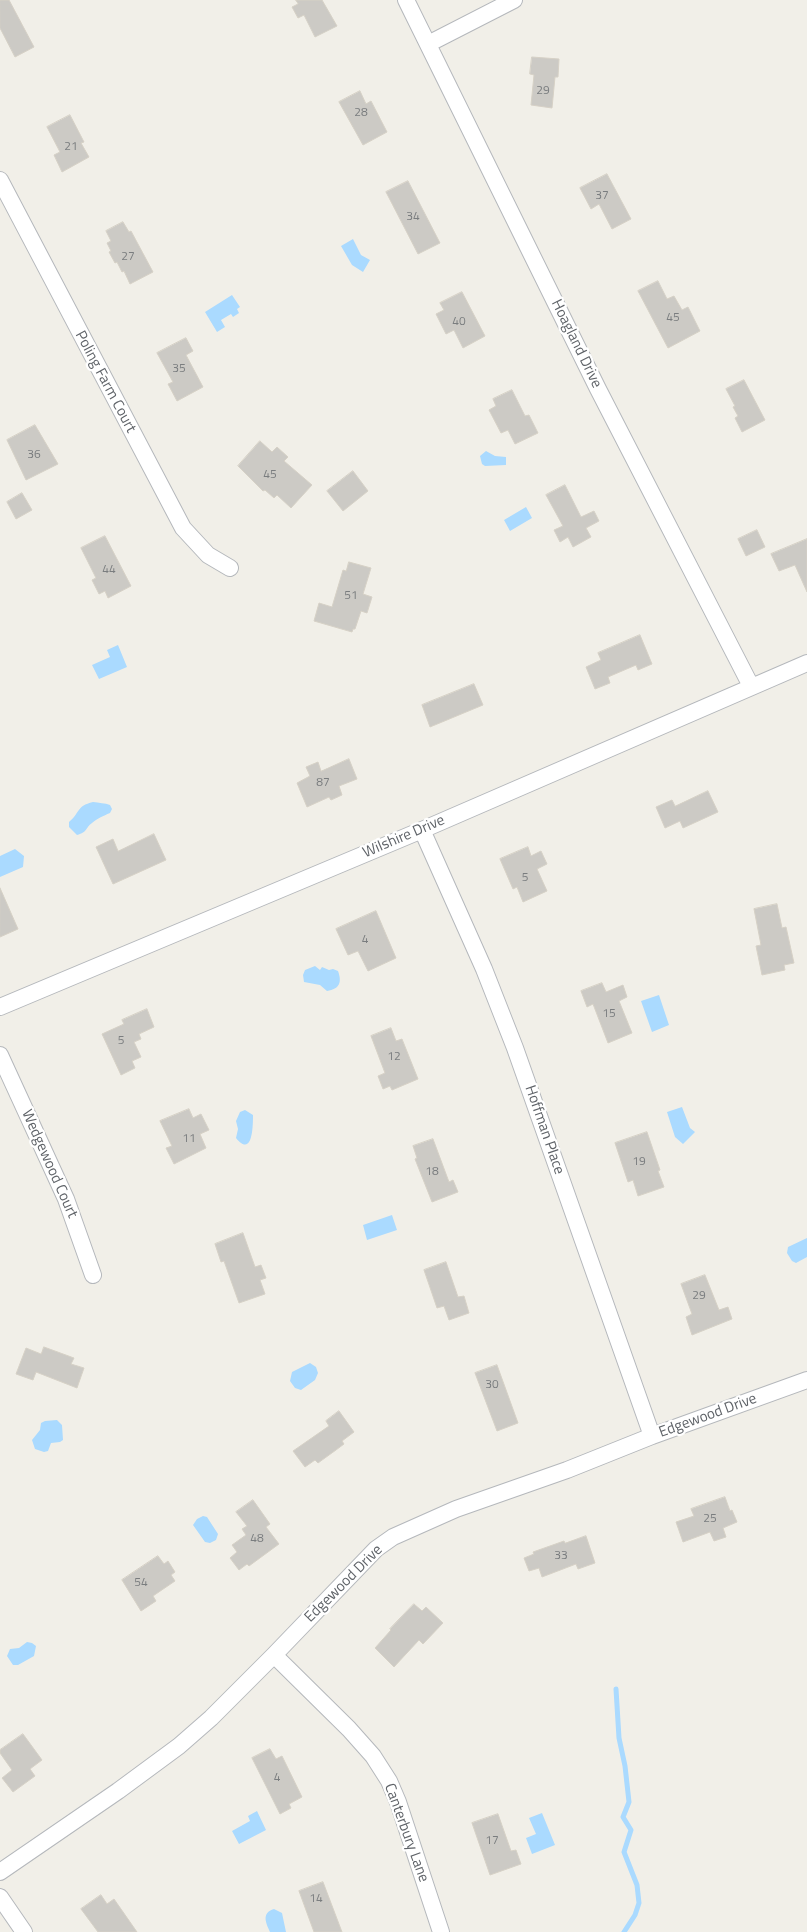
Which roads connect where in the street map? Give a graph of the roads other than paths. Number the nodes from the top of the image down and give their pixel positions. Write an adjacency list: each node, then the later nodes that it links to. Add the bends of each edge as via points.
1 (406, 0): 3 (street, Hoagland Drive)
2 (514, 0): 3 (street)
3 (428, 44): 7 (street, Hoagland Drive, via 598,389)
4 (0, 180): 5 (street, Poling Farm Court, via 183,528 208,555)
5 (230, 568)
6 (807, 662): 7 (street, Wilshire Drive)
7 (751, 686): 8 (street, Wilshire Drive)
8 (422, 830): 9 (street, Wilshire Drive); 13 (street, Hoffman Place, via 515,1048)
9 (0, 1007)
10 (0, 1055): 11 (street, Wedgewood Court, via 66,1199)
11 (93, 1275)
12 (807, 1380): 13 (street, Edgewood Drive)
13 (652, 1436): 14 (street, Edgewood Drive, via 456,1509 393,1537 376,1549)
14 (274, 1656): 15 (street, Edgewood Drive, via 179,1746); 18 (street, Canterbury Lane, via 349,1729 373,1756 389,1781)
15 (0, 1872)
16 (0, 1898): 17 (street)
17 (24, 1932)
18 (441, 1932)

